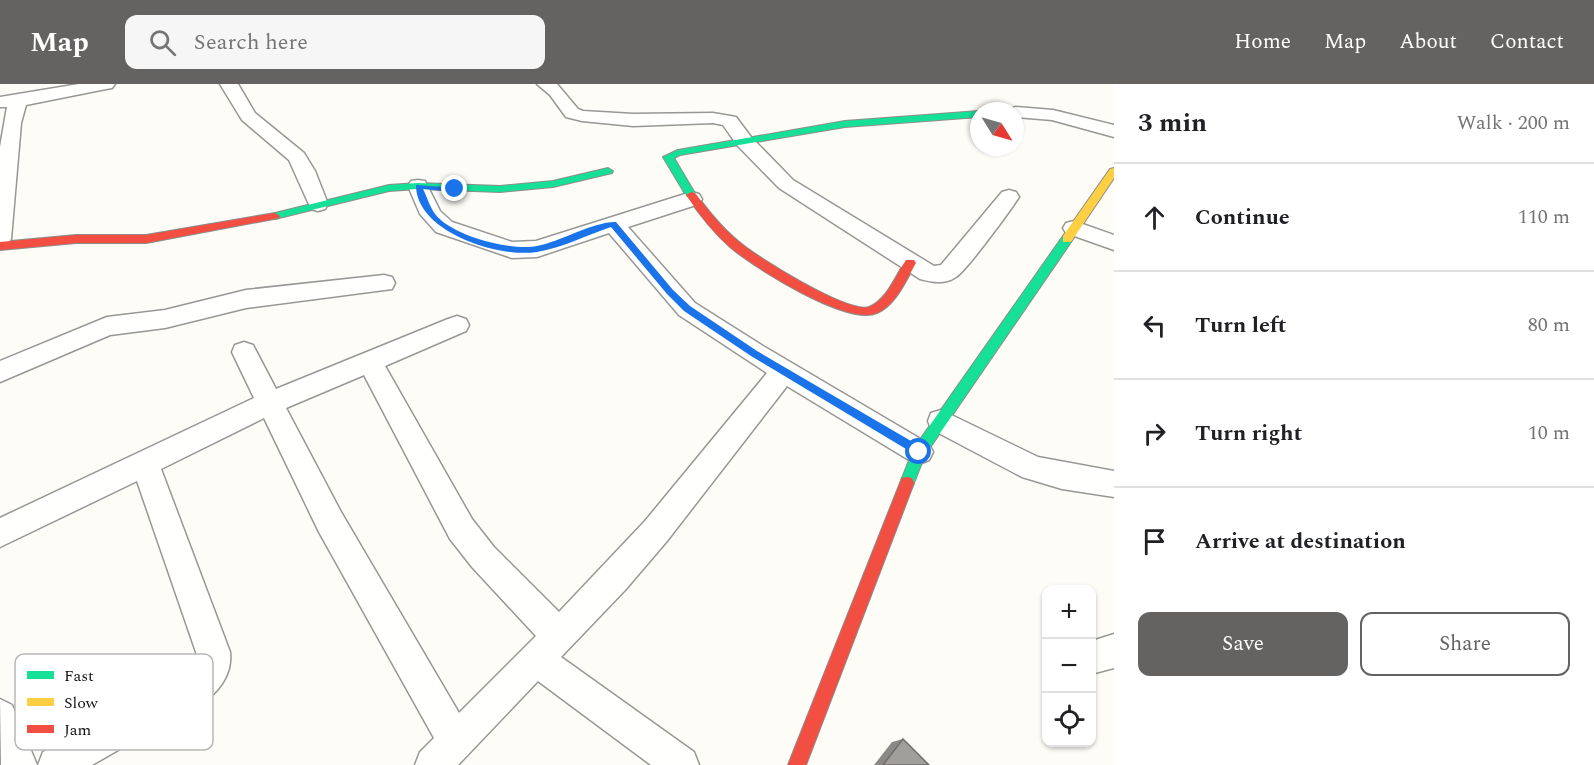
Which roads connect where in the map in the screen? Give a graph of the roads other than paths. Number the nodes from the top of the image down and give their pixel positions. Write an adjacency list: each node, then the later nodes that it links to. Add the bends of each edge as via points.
1 (106, 84): 4 (street)
2 (229, 84): 15 (street, via 248,116 297,157)
3 (546, 84): 9 (street, via 556,91 566,108 582,116 624,120 723,119 734,126)
4 (73, 88): 5 (street)
5 (9, 101): 18 (street, via 12,123)
6 (1024, 112): 8 (street, via 1053,115)
7 (970, 115): 9 (street, via 845,124)
8 (1114, 131)
9 (744, 141): 14 (street, via 668,157); 21 (street, via 786,184)
10 (608, 171): 12 (street, via 553,184 500,189)
11 (1114, 171): 17 (street)
12 (418, 186): 15 (street, via 389,188); 16 (street, via 431,214 444,227 512,250 537,249)
13 (1009, 197): 21 (street, via 949,271 939,275 928,273)
14 (692, 199): 16 (street); 21 (street, via 712,224 752,261 856,311 873,311 882,305)
15 (318, 204): 20 (street, via 273,217 172,236)
16 (613, 224): 26 (street, via 687,309)
17 (1074, 228): 19 (street); 29 (street)
18 (0, 240)
19 (1114, 243)
20 (0, 246)
21 (910, 263)
22 (384, 283): 27 (street, via 246,299 165,319 107,326)
23 (457, 325): 25 (street)
24 (244, 352): 28 (street)
25 (370, 362): 28 (street); 34 (street, via 461,529)
26 (784, 371): 30 (street); 34 (street, via 656,531)
27 (0, 372)
28 (270, 403): 31 (street); 37 (street, via 330,522)
29 (941, 421): 30 (street); 32 (street, via 1032,468)
30 (919, 452): 43 (street)
31 (145, 464): 33 (street); 35 (street, via 213,652)
32 (1114, 484)
33 (0, 533)
34 (547, 647): 37 (street); 42 (street)
35 (213, 668)
36 (0, 717): 39 (street)
37 (456, 742): 41 (street)
38 (83, 750): 40 (street)
39 (19, 765)
40 (56, 765)
41 (433, 765)
42 (681, 765)
43 (797, 765)

